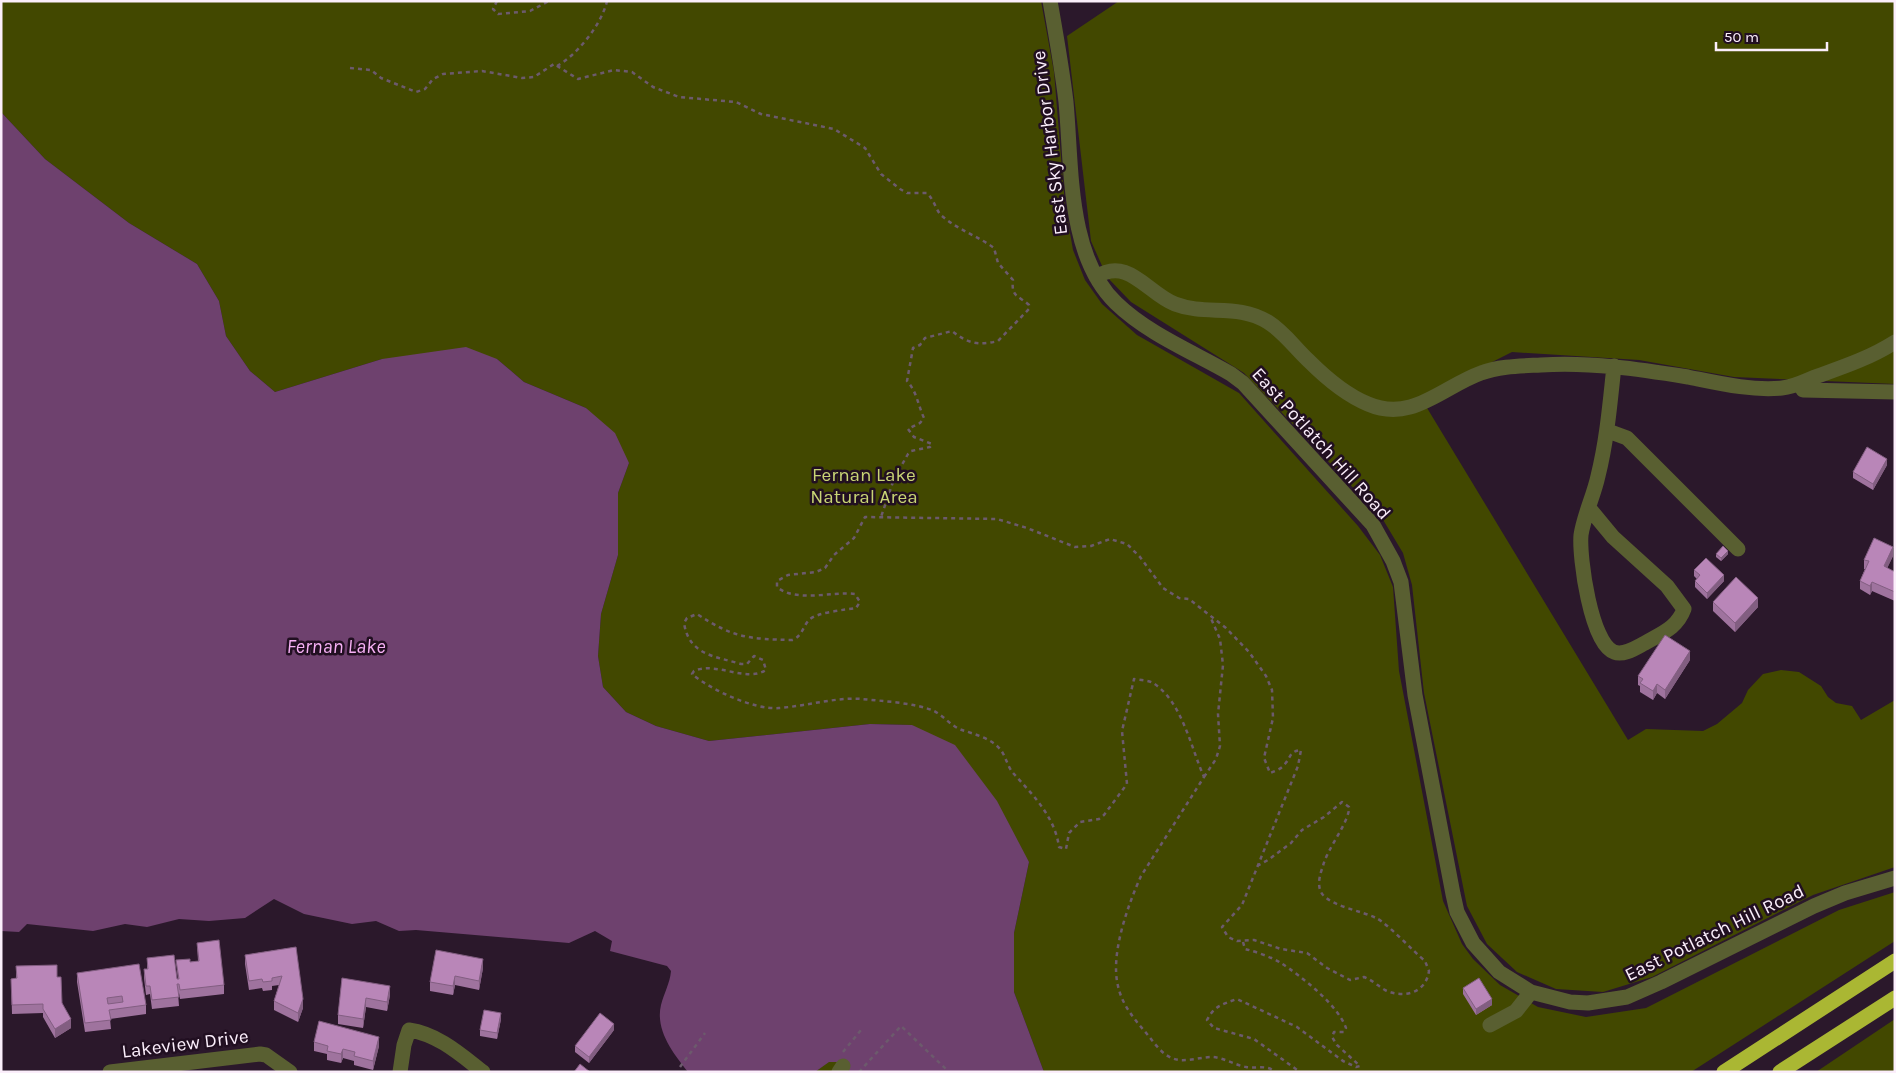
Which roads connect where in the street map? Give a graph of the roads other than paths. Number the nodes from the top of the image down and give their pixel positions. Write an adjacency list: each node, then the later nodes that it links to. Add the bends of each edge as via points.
1 (1050, 1): 2 (street, East Sky Harbor Drive, via 1063,75 1077,219 1082,246)
2 (1096, 277): 4 (street, via 1107,270 1117,270 1131,275 1175,304 1240,310 1253,315 1279,330 1339,387 1375,407 1414,407 1492,370 1569,364); 12 (street, East Potlatch Hill Road, via 1111,298 1134,318 1243,383 1361,511 1384,542 1401,582 1416,703 1457,912 1473,943 1486,959 1514,983)
3 (1895, 342): 5 (street, via 1868,357)
4 (1614, 366): 5 (street, via 1739,386 1783,388); 7 (street)
5 (1800, 384): 6 (street, via 1803,390)
6 (1895, 392)
7 (1608, 431): 8 (street); 9 (street, via 1627,438)
8 (1589, 508): 8 (street, via 1582,533 1581,559 1587,603 1605,644 1612,652 1620,654 1671,629 1680,620 1684,609 1667,586 1613,537)
9 (1738, 549)
10 (1895, 878): 12 (street, East Potlatch Hill Road, via 1814,906 1627,997 1588,1003)
11 (1895, 961): 20 (highway)
12 (1531, 992): 14 (street, via 1516,1011)
13 (1895, 998): 21 (highway)
14 (1490, 1026)
15 (224, 1065): 16 (street, Lakeview Drive); 17 (street, Lakeview Drive, via 266,1055)
16 (110, 1072)
17 (290, 1072)
18 (400, 1072): 19 (street, via 410,1030 445,1044)
19 (483, 1072)
20 (1724, 1072)
21 (1780, 1072)

